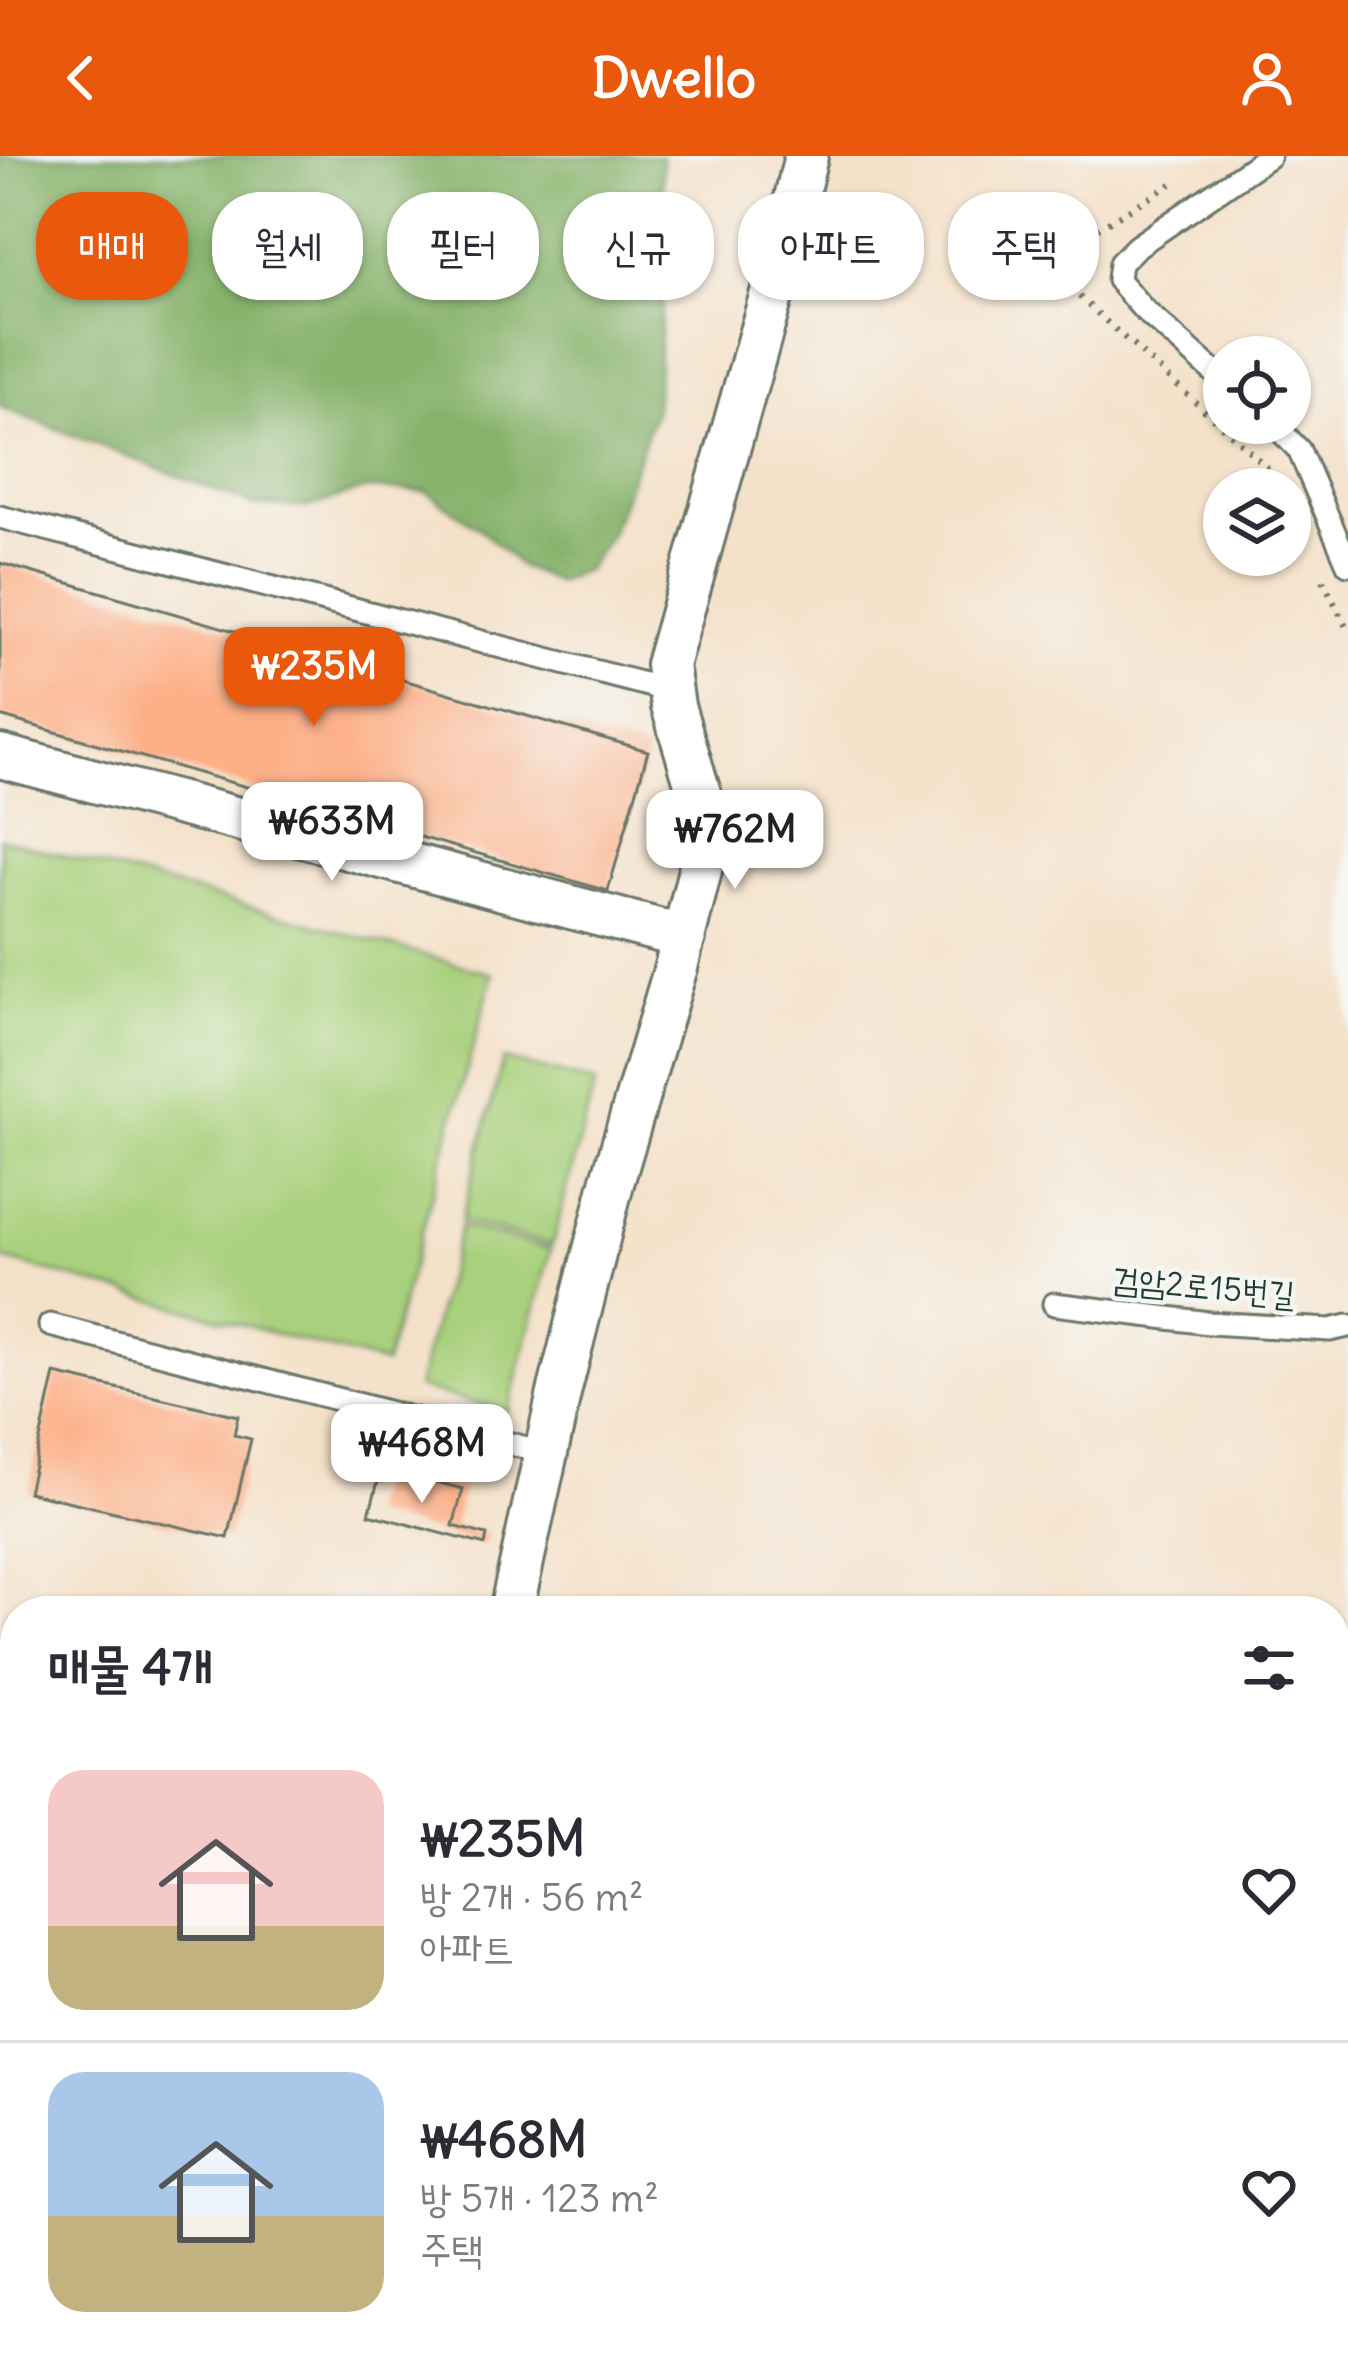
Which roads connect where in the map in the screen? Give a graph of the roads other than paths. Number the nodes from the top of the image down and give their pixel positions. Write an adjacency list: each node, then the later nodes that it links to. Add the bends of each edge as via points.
1 (806, 156): 7 (street, via 668,665)
2 (1269, 156): 3 (lane, via 1120,263 1118,280)
3 (1203, 362)
4 (1293, 444): 6 (lane)
5 (0, 517): 7 (lane)
6 (1348, 564)
7 (671, 691): 9 (street, via 702,803 704,854)
8 (0, 756): 9 (street)
9 (684, 937): 13 (street)
10 (1054, 1304): 12 (lane, 검암2로15번길, via 1210,1323)
11 (50, 1325): 13 (lane)
12 (1348, 1326)
13 (546, 1453): 14 (street)
14 (514, 1596)

